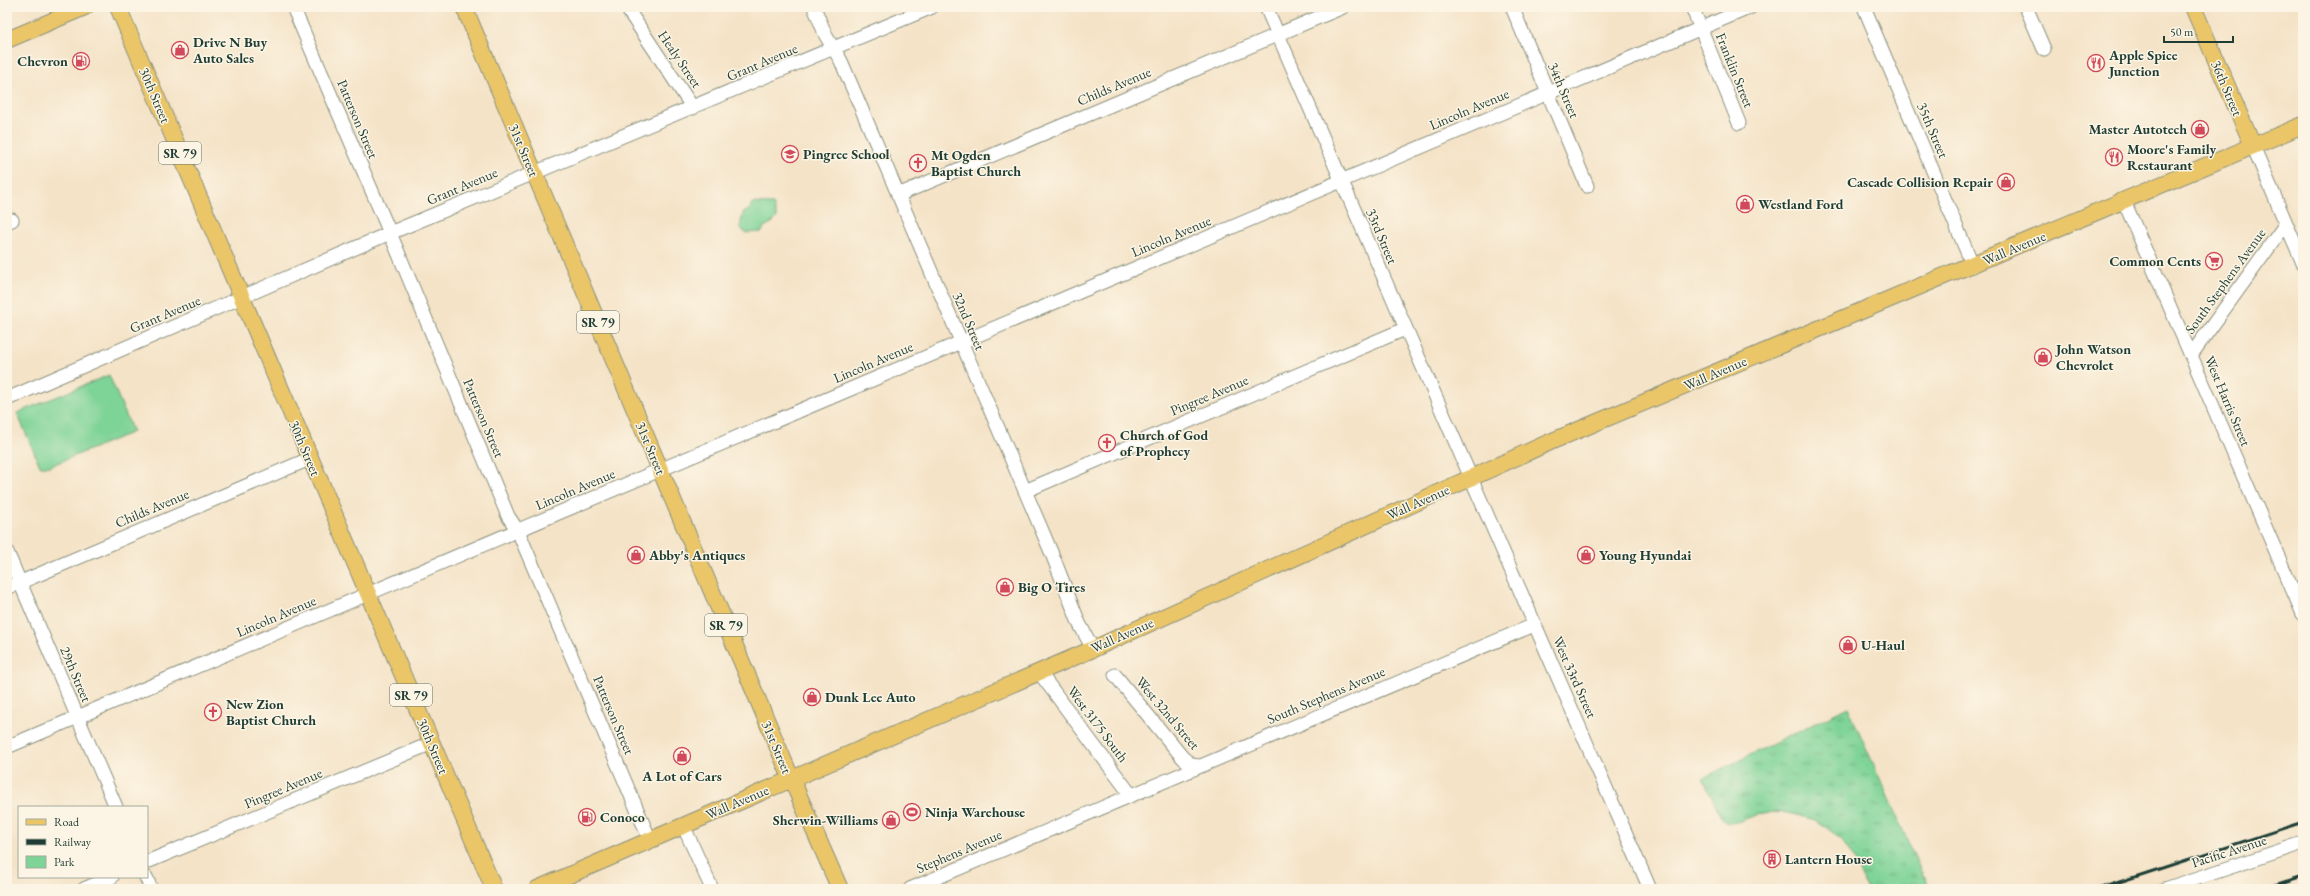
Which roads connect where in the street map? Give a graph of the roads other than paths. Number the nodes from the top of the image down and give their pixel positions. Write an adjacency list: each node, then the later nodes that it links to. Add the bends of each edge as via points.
1 (85, 7): 18 (main road)
2 (118, 7): 35 (main road, 30th Street / SR 79)
3 (292, 7): 32 (street, Patterson Street)
4 (464, 7): 26 (main road, 31st Street / SR 79)
5 (626, 7): 22 (street, Healy Street)
6 (814, 7): 19 (street, 32nd Street)
7 (932, 7): 19 (street, Grant Avenue)
8 (1266, 7): 17 (street, 33rd Street)
9 (1343, 7): 17 (street, Childs Avenue)
10 (1512, 7): 21 (street, 34th Street)
11 (1692, 7): 16 (street, Franklin Street)
12 (1751, 7): 16 (street, Lincoln Avenue)
13 (1864, 7): 34 (street, 35th Street)
14 (2026, 7): 20 (street)
15 (2193, 7): 25 (main road, 36th Street)
16 (1701, 28): 21 (street, Lincoln Avenue); 23 (street, Franklin Street)
17 (1278, 34): 27 (street, 33rd Street); 29 (street, Childs Avenue)
18 (7, 40)
19 (834, 49): 22 (street, Grant Avenue); 29 (street, 32nd Street)
20 (2044, 49)
21 (1548, 93): 27 (street, Lincoln Avenue); 28 (street, 34th Street)
22 (693, 108): 26 (street, Grant Avenue)
23 (1739, 123)
24 (2303, 125): 25 (main road, Wall Avenue)
25 (2252, 146): 30 (main road, Wall Avenue); 31 (street)
26 (534, 173): 32 (street, Grant Avenue); 41 (main road, 31st Street / SR 79)
27 (1341, 181): 36 (street, 33rd Street); 37 (street, Lincoln Avenue)
28 (1587, 186)
29 (898, 195): 37 (street, 32nd Street)
30 (2124, 200): 34 (main road, Wall Avenue); 38 (street, West Harris Street)
31 (2285, 225): 33 (street); 38 (street, South Stephens Avenue)
32 (390, 233): 35 (street, Grant Avenue); 44 (street, Patterson Street, via 508,516)
33 (2303, 263)
34 (1973, 266): 42 (main road, Wall Avenue, via 1550,442)
35 (242, 298): 39 (street, Grant Avenue); 40 (main road, 30th Street / SR 79)
36 (1405, 329): 42 (street, 33rd Street); 43 (street, Pingree Avenue)
37 (961, 342): 41 (street, Lincoln Avenue); 43 (street, 32nd Street)
38 (2191, 355): 49 (street, West Harris Street)
39 (7, 399)
40 (309, 459): 46 (street, Childs Avenue); 48 (main road, 30th Street / SR 79)
41 (661, 471): 44 (street, Lincoln Avenue); 58 (main road, 31st Street / SR 79)
42 (1470, 478): 50 (street, West 33rd Street); 51 (main road, Wall Avenue)
43 (1025, 491): 51 (street, 32nd Street)
44 (518, 530): 48 (street, Lincoln Avenue); 62 (street, Patterson Street)
45 (7, 552): 46 (street, 29th Street)
46 (20, 582): 47 (street, Childs Avenue); 54 (street, 29th Street)
47 (7, 588)
48 (368, 594): 54 (street, Lincoln Avenue); 55 (main road, 30th Street / SR 79)
49 (2303, 614)
50 (1534, 625): 57 (street, South Stephens Avenue); 74 (street, West 33rd Street)
51 (1093, 649): 52 (main road, Wall Avenue)
52 (1039, 672): 58 (main road, Wall Avenue); 59 (street, West 3175 South)
53 (1115, 676): 57 (street, West 32nd Street, via 1183,758 1192,765)
54 (77, 718): 56 (street, Lincoln Avenue); 60 (street, 29th Street)
55 (432, 743): 64 (street, Pingree Avenue); 69 (main road, 30th Street / SR 79)
56 (7, 747)
57 (1199, 766): 59 (street, South Stephens Avenue)
58 (791, 778): 61 (main road, Wall Avenue); 72 (main road, 31st Street / SR 79)
59 (1131, 795): 73 (street, Stephens Avenue)
60 (116, 806)
61 (683, 825): 62 (main road, Wall Avenue); 71 (street)
62 (650, 840): 70 (main road, Wall Avenue)
63 (2303, 843): 75 (street, Pacific Avenue)
64 (148, 862)
65 (110, 878): 67 (street)
66 (146, 878): 68 (street)
67 (84, 889)
68 (151, 889)
69 (494, 889)
70 (537, 889)
71 (712, 889)
72 (840, 889)
73 (910, 889)
74 (1650, 889)
75 (2165, 889)

